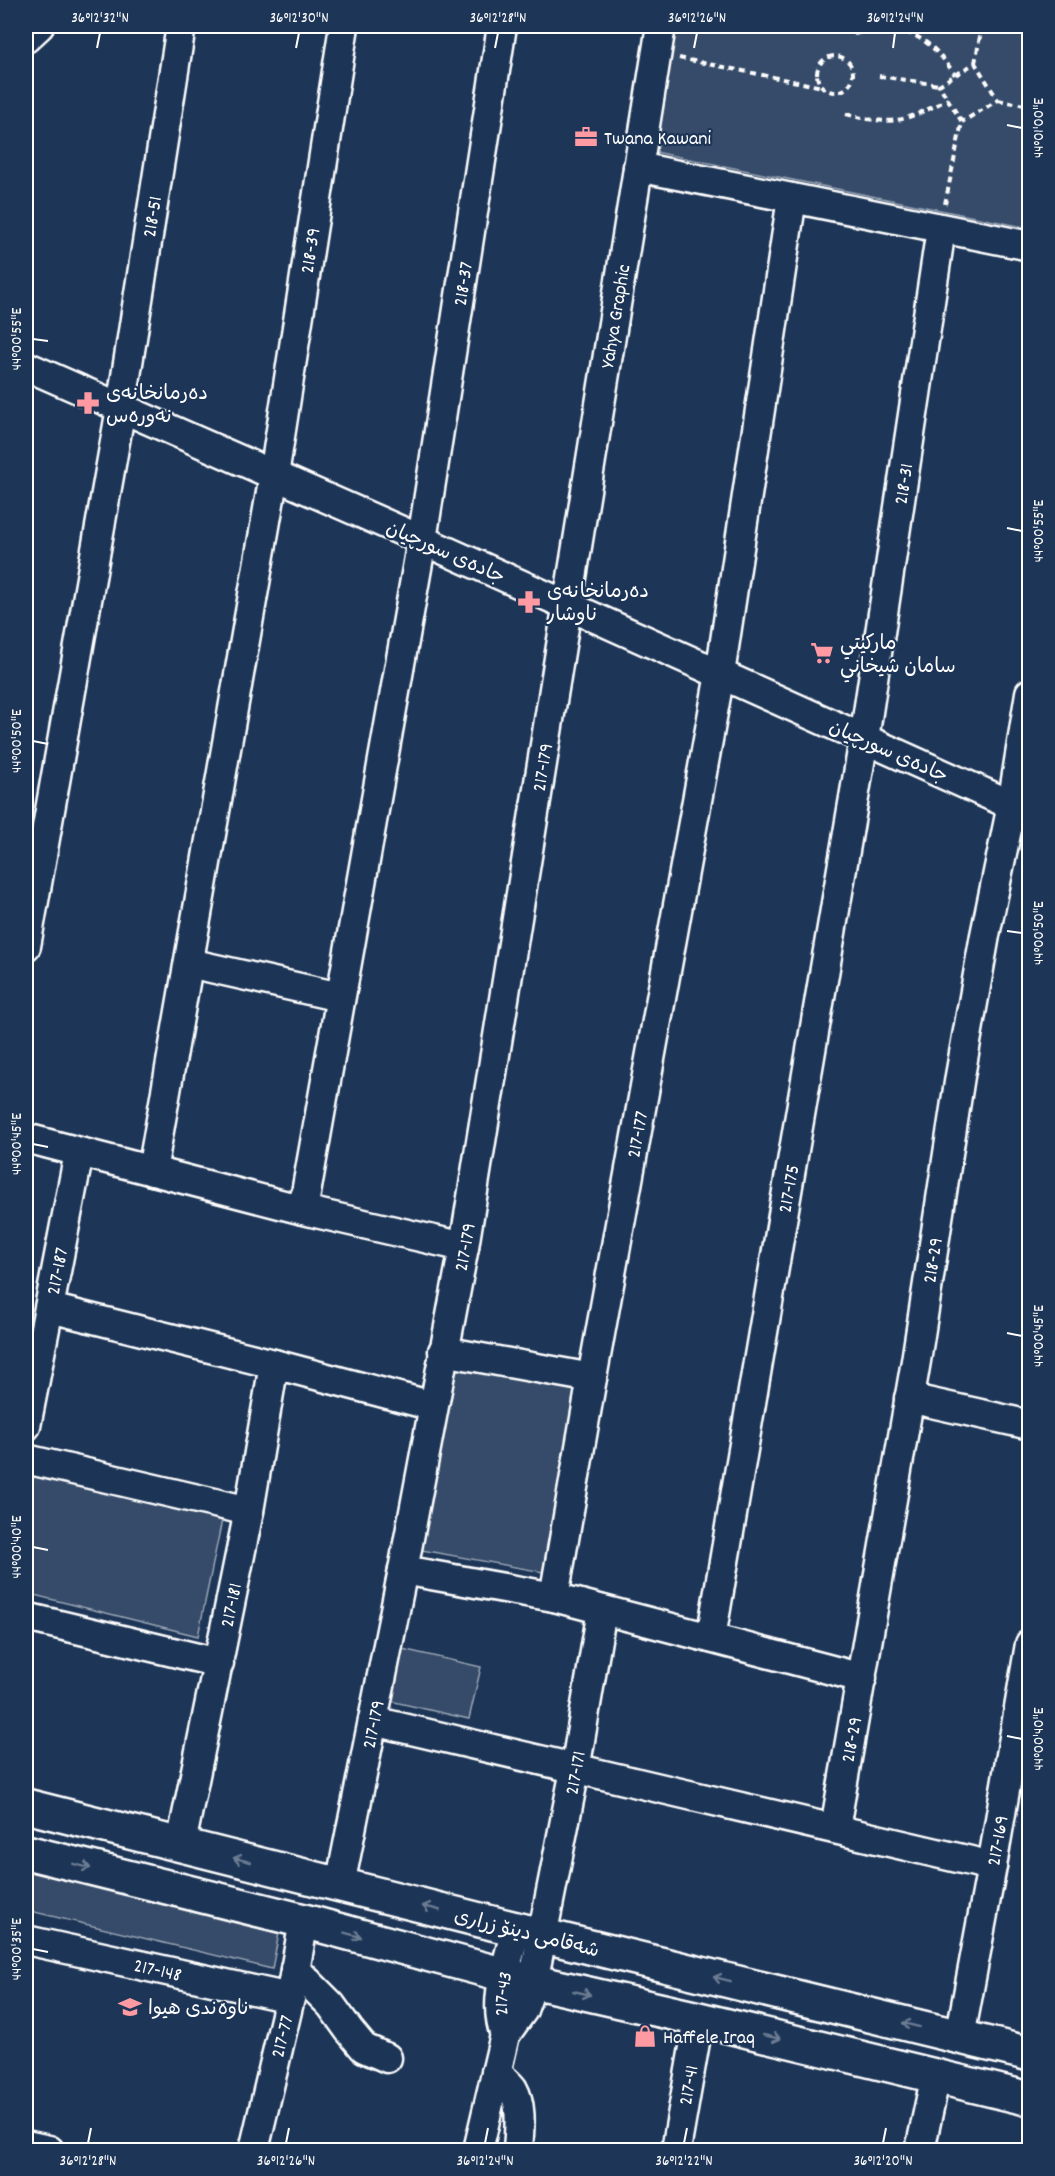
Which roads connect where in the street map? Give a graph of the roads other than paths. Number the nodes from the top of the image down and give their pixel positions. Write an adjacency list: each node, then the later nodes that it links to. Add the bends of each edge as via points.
1 (39, 26): 6 (street)
2 (181, 26): 12 (street, 218-51)
3 (344, 26): 13 (street, 218-39)
4 (502, 26): 14 (street, 218-37)
5 (661, 26): 7 (street, Yahya Graphic)
6 (26, 38)
7 (638, 167): 8 (street); 15 (street, Yahya Graphic)
8 (792, 198): 9 (street); 16 (street, 217-177)
9 (942, 220): 10 (street); 18 (street, 218-31)
10 (1029, 246)
11 (26, 366): 12 (street, جادەی سورچیان)
12 (122, 408): 13 (street, جادەی سورچیان); 20 (street, 218-51)
13 (274, 475): 14 (street, جادەی سورچیان); 21 (street, 218-39)
14 (422, 540): 15 (street, جادەی سورچیان); 22 (street, 218-37)
15 (568, 606): 16 (street, جادەی سورچیان); 27 (street, 217-179)
16 (720, 674): 18 (street, جادەی سورچیان); 31 (street, 217-177)
17 (1029, 693): 19 (street, 218-29)
18 (864, 739): 19 (street, جادەی سورچیان); 42 (street, 217-175)
19 (1021, 809): 32 (street, 218-29, via 985,935)
20 (26, 946)
21 (189, 963): 22 (street); 25 (street, 218-39)
22 (340, 997): 26 (street, 218-37)
23 (26, 1138): 24 (street)
24 (79, 1153): 25 (street); 28 (street, 217-187)
25 (152, 1172): 26 (street)
26 (303, 1210): 27 (street)
27 (464, 1247): 29 (street, 217-179)
28 (50, 1308): 30 (street); 35 (street, 217-187)
29 (443, 1351): 31 (street); 33 (street, 217-179)
30 (274, 1364): 33 (street); 37 (street, 217-181)
31 (592, 1378): 39 (street, 217-177)
32 (909, 1398): 34 (street); 45 (street, 218-29)
33 (433, 1406): 38 (street, 217-179)
34 (1029, 1425)
35 (26, 1426)
36 (26, 1459): 37 (street)
37 (249, 1511): 44 (street, 217-181)
38 (403, 1570): 39 (street); 46 (street, 217-179)
39 (554, 1597): 40 (street)
40 (602, 1610): 42 (street); 47 (street, 217-171)
41 (26, 1617): 44 (street)
42 (711, 1638): 45 (street)
43 (1029, 1644): 52 (street, 217-169)
44 (219, 1663): 50 (street, 217-181)
45 (862, 1678): 49 (street, 218-29)
46 (373, 1721): 47 (street); 53 (street, 217-179)
47 (575, 1770): 49 (street); 55 (street, 217-171)
48 (26, 1806): 50 (main road, شەقامی دینۆ زراری)
49 (835, 1828): 52 (street)
50 (181, 1844): 53 (main road, شەقامی دینۆ زراری, one-way to 50)
51 (26, 1852): 54 (main road, one-way to 54)
52 (992, 1866): 61 (street, 217-169)
53 (340, 1885): 55 (main road, شەقامی دینۆ زراری, one-way to 53)
54 (303, 1921): 57 (street, 217-77); 58 (main road, one-way to 58)
55 (528, 1932): 58 (street, 217-43); 61 (main road, شەقامی دینۆ زراری, one-way to 55)
56 (26, 1940): 59 (street, 217-148)
57 (295, 1969): 59 (street, 217-77); 63 (street, via 331,2004 364,2048)
58 (519, 1978): 60 (main road, one-way to 60); 64 (street, 217-43, via 499,2005 505,2034)
59 (290, 1998): 69 (street, 217-77)
60 (699, 2019): 65 (main road, one-way to 65); 72 (street, 217-41)
61 (960, 2037): 62 (main road, شەقامی دینۆ زراری)
62 (1029, 2054)
63 (387, 2058)
64 (496, 2072): 70 (street); 71 (street, via 516,2098 520,2118)
65 (936, 2075): 66 (main road); 73 (street)
66 (1029, 2099)
67 (26, 2145): 68 (street)
68 (49, 2151)
69 (255, 2151)
70 (478, 2151)
71 (518, 2151)
72 (676, 2151)
73 (920, 2151)

